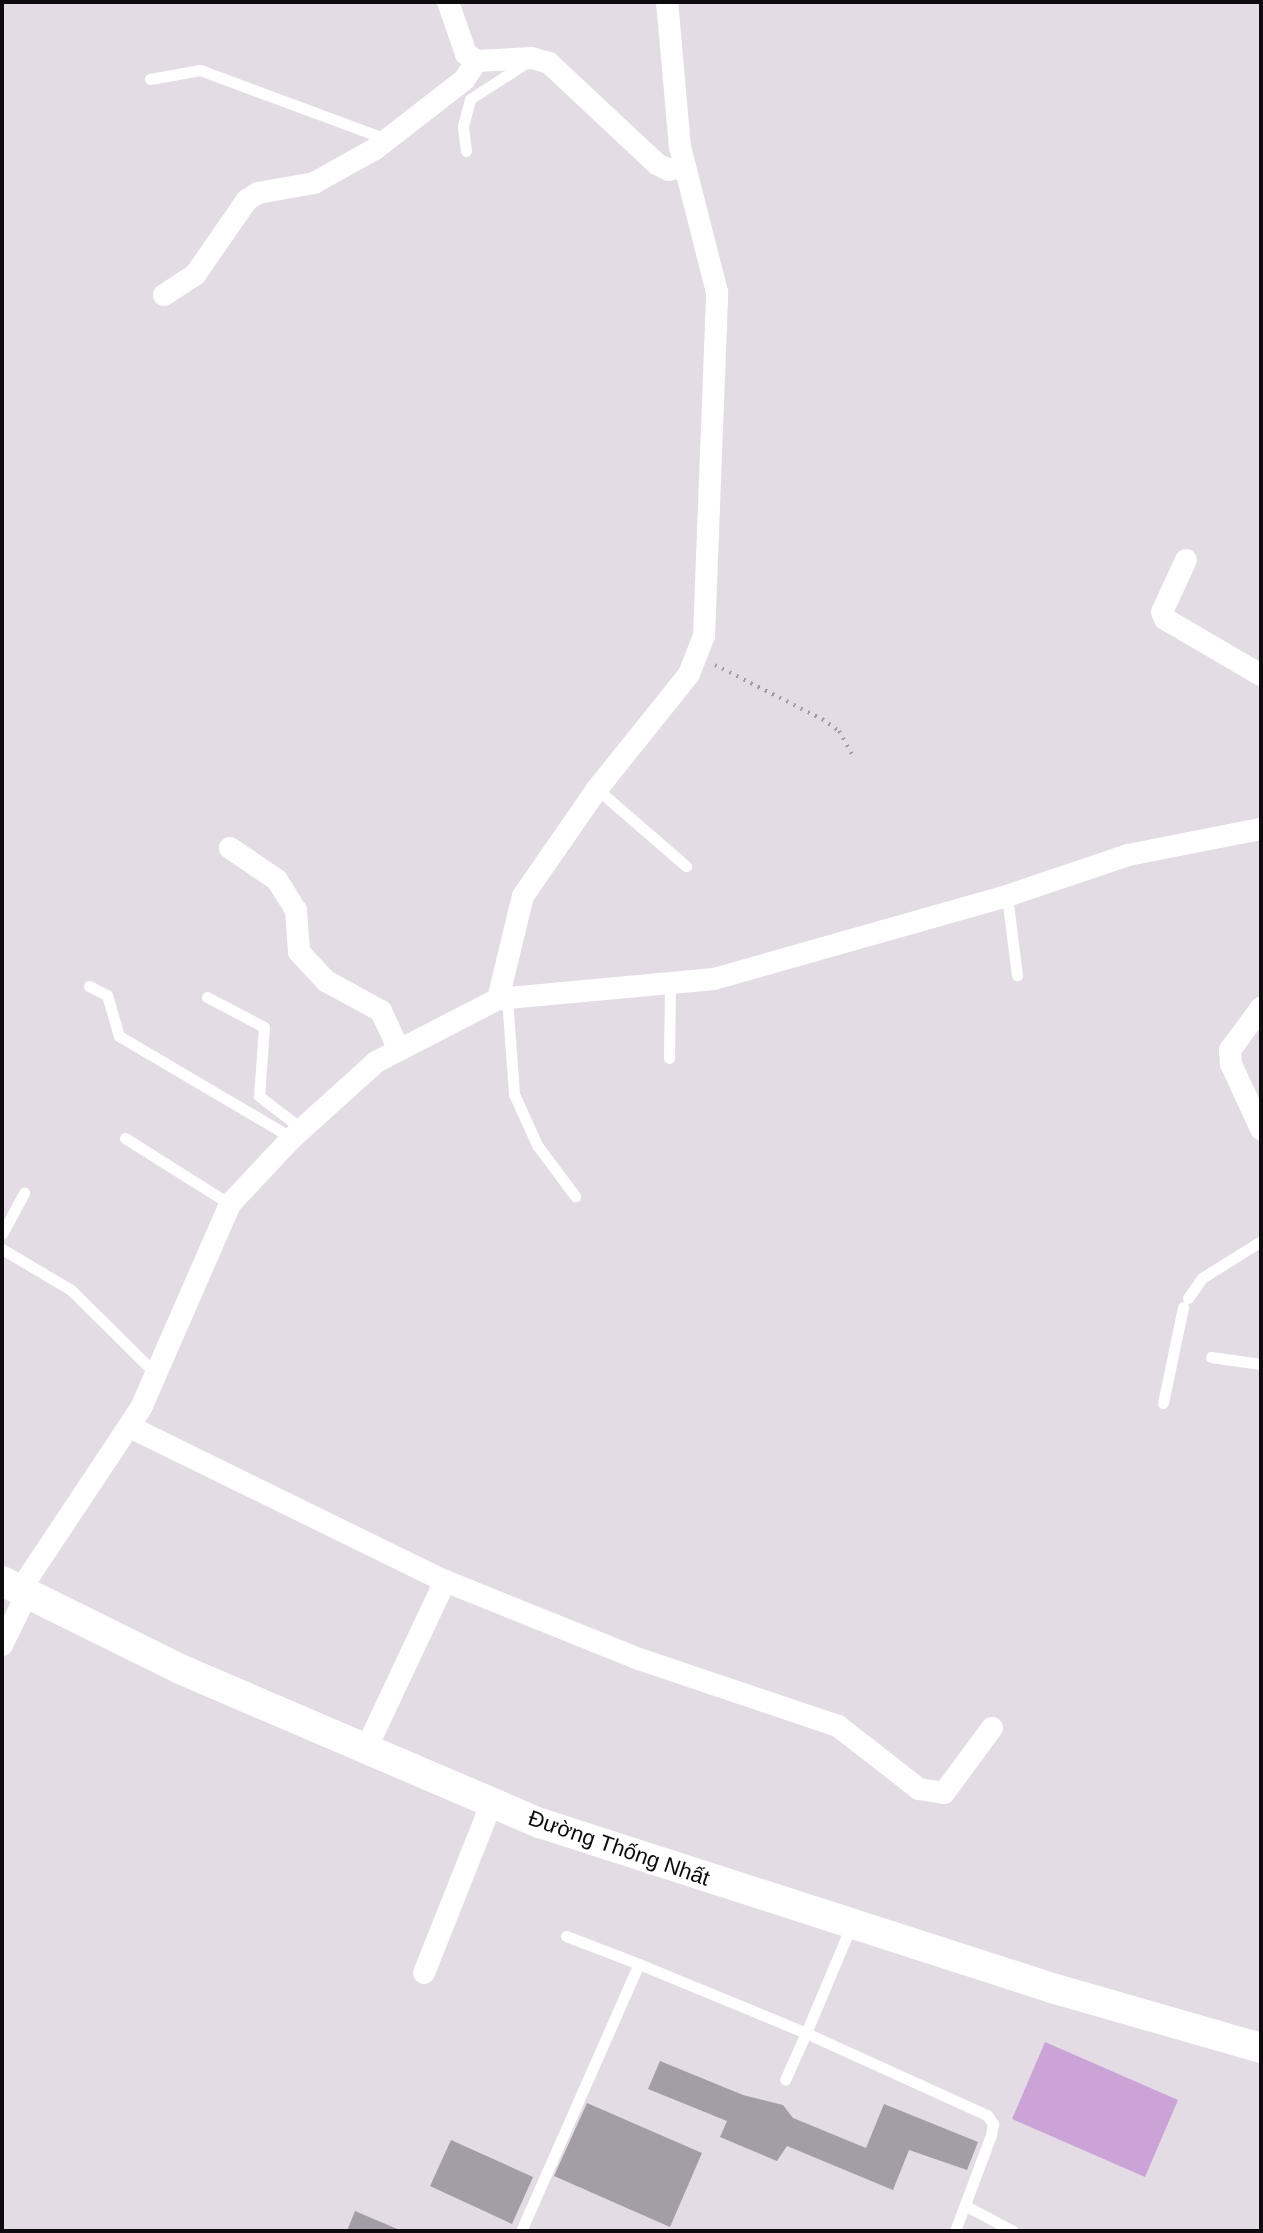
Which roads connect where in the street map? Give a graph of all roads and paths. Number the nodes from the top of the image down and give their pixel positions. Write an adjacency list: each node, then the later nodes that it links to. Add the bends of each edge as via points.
1 (448, 2): 4 (street, via 459,43)
2 (667, 2): 8 (street)
3 (532, 58): 4 (street); 7 (lane, via 470,99 463,126); 8 (street, via 549,63 657,164 669,170)
4 (477, 61): 6 (street, via 464,80)
5 (150, 79): 6 (lane, via 200,70)
6 (388, 139): 9 (street, via 314,183 258,193 247,200 195,275)
7 (466, 151)
8 (683, 166): 11 (street, via 712,266 718,314)
9 (164, 295)
10 (1186, 560): 12 (street, via 1162,612 1165,619)
11 (699, 656): 13 (path, via 822,719 839,731); 14 (street)
12 (1261, 675)
13 (852, 754)
14 (597, 789): 17 (lane); 23 (street, via 523,896)
15 (1261, 829): 18 (street, via 1128,855)
16 (230, 848): 25 (street, via 277,880 296,910 299,952 326,981 381,1011)
17 (686, 866)
18 (1007, 896): 19 (lane); 20 (street, via 714,979)
19 (1017, 975)
20 (670, 984): 23 (street); 26 (lane)
21 (89, 986): 28 (lane, via 107,995 119,1036)
22 (207, 997): 28 (lane, via 264,1027 259,1096)
23 (503, 999): 25 (street); 31 (lane, via 514,1094 537,1145)
24 (1261, 1008): 27 (street, via 1230,1050 1231,1064)
25 (399, 1050): 28 (street, via 359,1074)
26 (669, 1058)
27 (1261, 1129)
28 (297, 1134): 32 (street)
29 (125, 1138): 32 (lane)
30 (24, 1193): 33 (lane)
31 (575, 1196)
32 (230, 1204): 38 (street)
33 (2, 1234)
34 (1261, 1241): 39 (lane, via 1202,1278 1186,1302)
35 (2, 1249): 38 (lane, via 71,1290)
36 (1211, 1357): 37 (lane)
37 (1261, 1364)
38 (156, 1375): 40 (street)
39 (1163, 1403)
40 (130, 1427): 41 (street); 42 (street)
41 (445, 1581): 44 (street, via 639,1659 838,1726 932,1794 944,1793); 45 (street)
42 (16, 1589): 43 (street); 45 (street, Đường Thống Nhất, via 180,1669)
43 (2, 1645)
44 (992, 1728)
45 (366, 1749): 46 (street, Đường Thống Nhất)
46 (492, 1802): 47 (street, Đường Thống Nhất); 50 (street)
47 (851, 1925): 51 (lane); 52 (street, Đường Thống Nhất)
48 (566, 1936): 49 (lane)
49 (639, 1964): 51 (lane); 55 (lane)
50 (424, 1973)
51 (806, 2033): 53 (lane); 54 (lane, via 987,2115 993,2124 991,2135)
52 (1261, 2048)
53 (785, 2080)
54 (966, 2206): 56 (lane); 57 (lane)
55 (521, 2231)
56 (955, 2231)
57 (1013, 2231)

